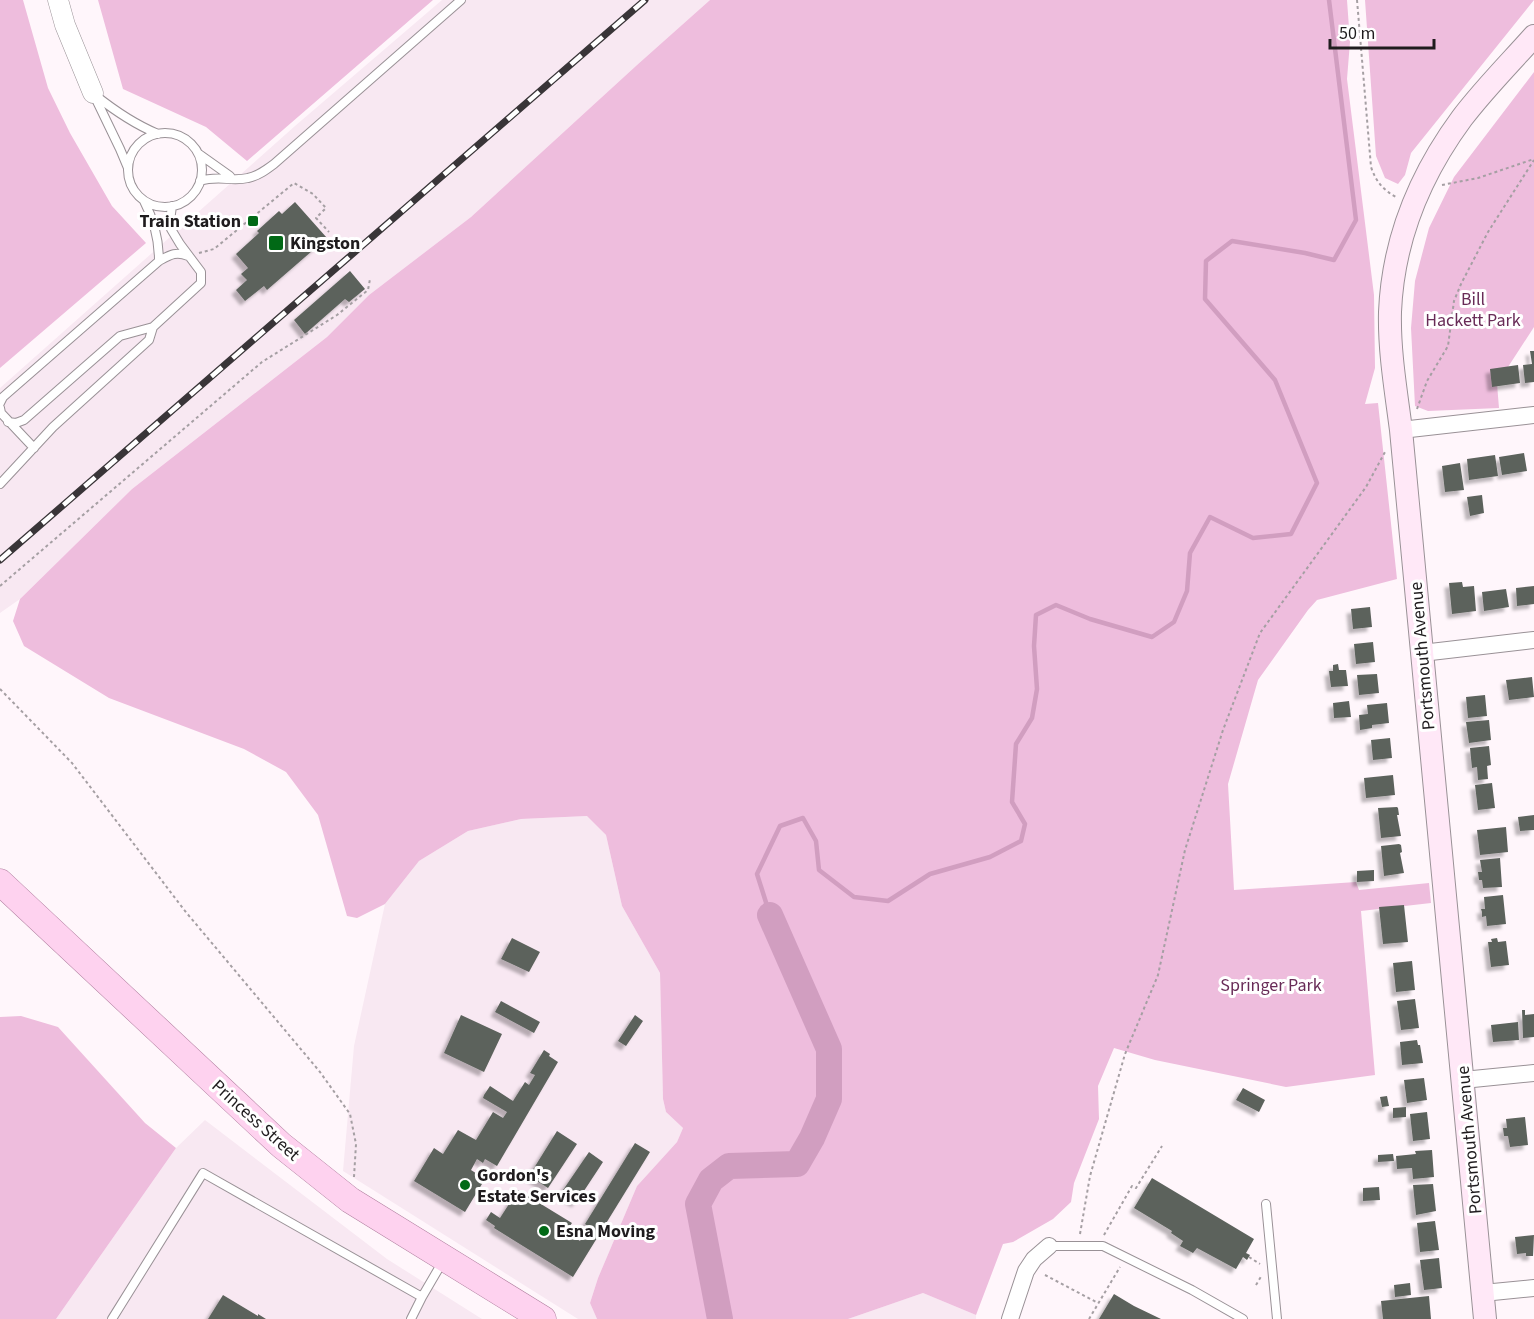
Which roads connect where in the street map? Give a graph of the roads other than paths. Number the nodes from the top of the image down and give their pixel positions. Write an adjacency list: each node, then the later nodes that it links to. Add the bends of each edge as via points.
1 (58, 0): 4 (street)
2 (461, 0): 8 (lane, via 274,164 251,178)
3 (1534, 36): 19 (main road, Portsmouth Avenue, via 1443,146 1417,194 1404,230 1390,313)
4 (93, 93): 5 (lane, via 119,114); 7 (lane)
5 (158, 134): 6 (lane, via 181,137); 7 (lane, via 137,146)
6 (198, 154): 8 (lane); 9 (lane, via 202,165)
7 (128, 168): 10 (lane, via 129,181)
8 (232, 178): 9 (lane)
9 (200, 181): 11 (lane, via 190,198)
10 (144, 200): 11 (lane, via 155,206); 13 (lane, via 155,226)
11 (172, 206): 12 (lane, via 171,229)
12 (188, 256): 13 (lane, via 172,254); 14 (lane, via 201,273 201,283)
13 (159, 261): 15 (lane)
14 (153, 327): 18 (lane, via 120,336 24,420); 20 (lane, via 149,340)
15 (0, 403)
16 (0, 408): 18 (lane)
17 (1534, 415): 19 (street)
18 (8, 422): 20 (lane)
19 (1401, 430): 23 (main road, Portsmouth Avenue)
20 (34, 448): 21 (lane)
21 (0, 484)
22 (1534, 640): 23 (street)
23 (1422, 653): 26 (main road, Portsmouth Avenue)
24 (0, 882): 29 (main road, Princess Street, via 281,1145 350,1200)
25 (1534, 1073): 26 (street)
26 (1463, 1080): 31 (main road, Portsmouth Avenue)
27 (1266, 1204): 38 (lane)
28 (1049, 1246): 36 (street, via 1026,1271); 37 (lane, via 1103,1246)
29 (445, 1258): 32 (lane); 35 (main road, Princess Street)
30 (1534, 1288): 31 (street)
31 (1483, 1293): 39 (main road, Portsmouth Avenue)
32 (422, 1297): 33 (lane, via 203,1173); 34 (lane)
33 (112, 1319)
34 (411, 1319)
35 (542, 1319)
36 (1010, 1319)
37 (1243, 1319)
38 (1277, 1319)
39 (1485, 1319)

